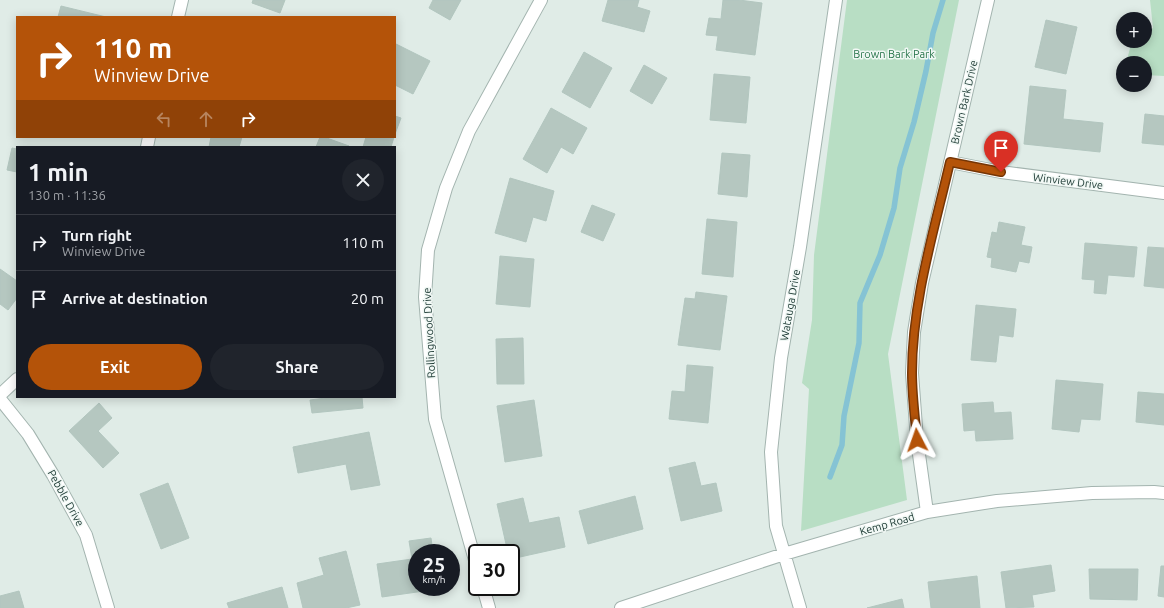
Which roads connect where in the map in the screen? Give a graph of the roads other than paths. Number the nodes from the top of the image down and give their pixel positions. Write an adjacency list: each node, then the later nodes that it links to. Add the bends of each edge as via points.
1 (182, 0): 5 (street)
2 (541, 0): 13 (street, Rollingwood Drive, via 469,131 446,188 428,250 425,297 435,419)
3 (836, 0): 14 (street, Watauga Drive, via 781,358 771,452 776,526)
4 (988, 0): 6 (street, Brown Bark Drive)
5 (178, 16)
6 (950, 162): 7 (street, Winview Drive, via 1001,172); 12 (street, Brown Bark Drive, via 922,283 914,332 912,373 917,440)
7 (1164, 194)
8 (16, 380): 9 (street)
9 (0, 395)
10 (0, 399): 16 (street, Pebble Drive, via 41,454 86,535)
11 (1164, 493): 12 (street, Kemp Road, via 1092,492 997,501)
12 (927, 512): 14 (street, Kemp Road)
13 (470, 544)
14 (784, 554): 18 (street, Kemp Road); 19 (street, Watauga Drive)
15 (486, 596): 17 (street)
16 (108, 608)
17 (489, 608)
18 (621, 608)
19 (800, 608)

